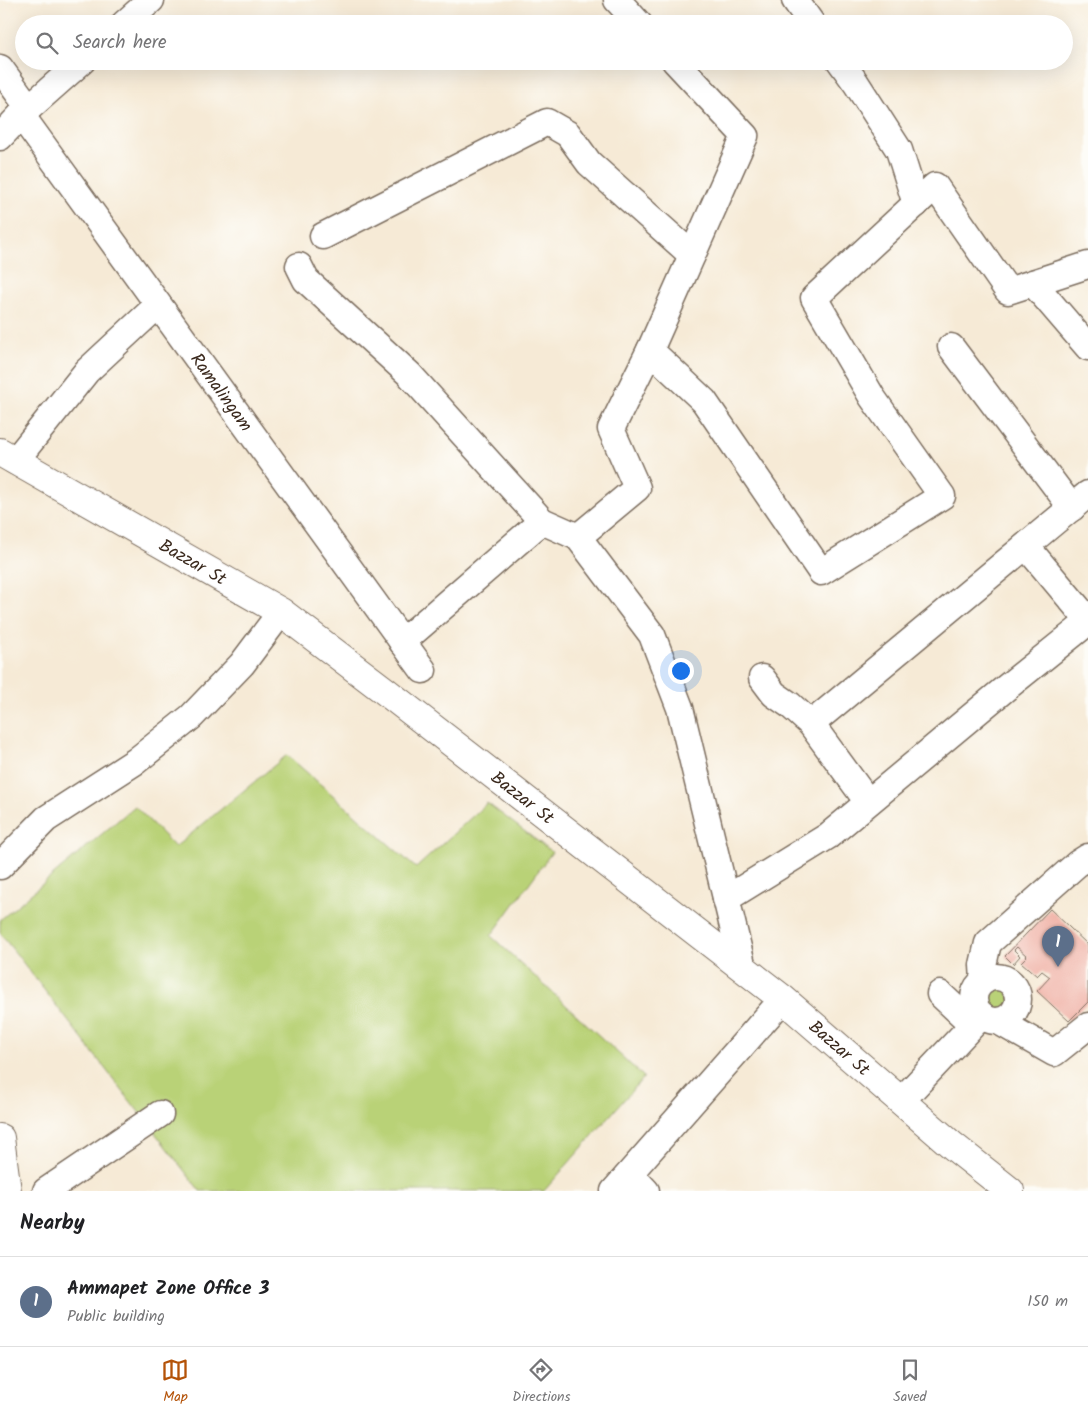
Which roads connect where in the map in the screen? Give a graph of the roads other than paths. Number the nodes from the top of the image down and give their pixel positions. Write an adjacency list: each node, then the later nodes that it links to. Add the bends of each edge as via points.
1 (151, 0): 4 (street)
2 (617, 0): 5 (street)
3 (795, 0): 6 (street)
4 (134, 15)
5 (631, 15)
6 (806, 15)
7 (0, 68): 11 (street, Ramalingam)
8 (72, 70): 11 (street)
9 (683, 70): 15 (street, via 745,136)
10 (847, 70): 13 (street, via 900,150)
11 (25, 111): 12 (street); 19 (street, Ramalingam)
12 (0, 137)
13 (916, 204): 18 (street, via 935,186 1008,291); 22 (street, via 814,298 872,397 942,496 821,572 704,401)
14 (323, 236): 15 (street, via 547,122 568,134 589,163)
15 (692, 255): 22 (street)
16 (1088, 265): 18 (street)
17 (299, 266): 25 (street, via 306,280 410,374)
18 (1033, 283): 21 (street)
19 (158, 304): 23 (street, via 87,371); 30 (street, Ramalingam)
20 (951, 347): 24 (street)
21 (1088, 348)
22 (650, 350): 26 (street, via 610,429 637,488)
23 (8, 456): 28 (main road, Bazzar St)
24 (1080, 501): 27 (street)
25 (542, 521): 26 (street); 30 (street)
26 (578, 537): 37 (street, via 652,635 680,708)
27 (1026, 546): 29 (street); 33 (street)
28 (280, 612): 36 (street, via 242,664 191,717 136,761 46,819); 38 (main road, Bazzar St)
29 (1088, 621): 34 (street)
30 (402, 642): 31 (street, Ramalingam)
31 (423, 670)
32 (762, 678): 33 (street, via 774,694)
33 (811, 724): 34 (street)
34 (868, 802): 37 (street, via 828,836)
35 (1088, 857): 39 (street, via 988,943 982,965)
36 (0, 866)
37 (726, 899): 38 (street)
38 (743, 968): 41 (main road, Bazzar St)
39 (984, 981): 42 (street, via 974,999); 42 (street, via 1005,979 1018,996 1011,1015 1005,1019)
40 (940, 994): 42 (street)
41 (783, 999): 44 (main road, Bazzar St); 47 (street)
42 (984, 1020): 43 (street, via 1054,1053); 44 (street)
43 (1088, 1026)
44 (901, 1101): 50 (main road, Bazzar St)
45 (160, 1114): 49 (street)
46 (0, 1138): 48 (main road)
47 (630, 1185)
48 (7, 1191)
49 (46, 1191)
50 (1010, 1191)

